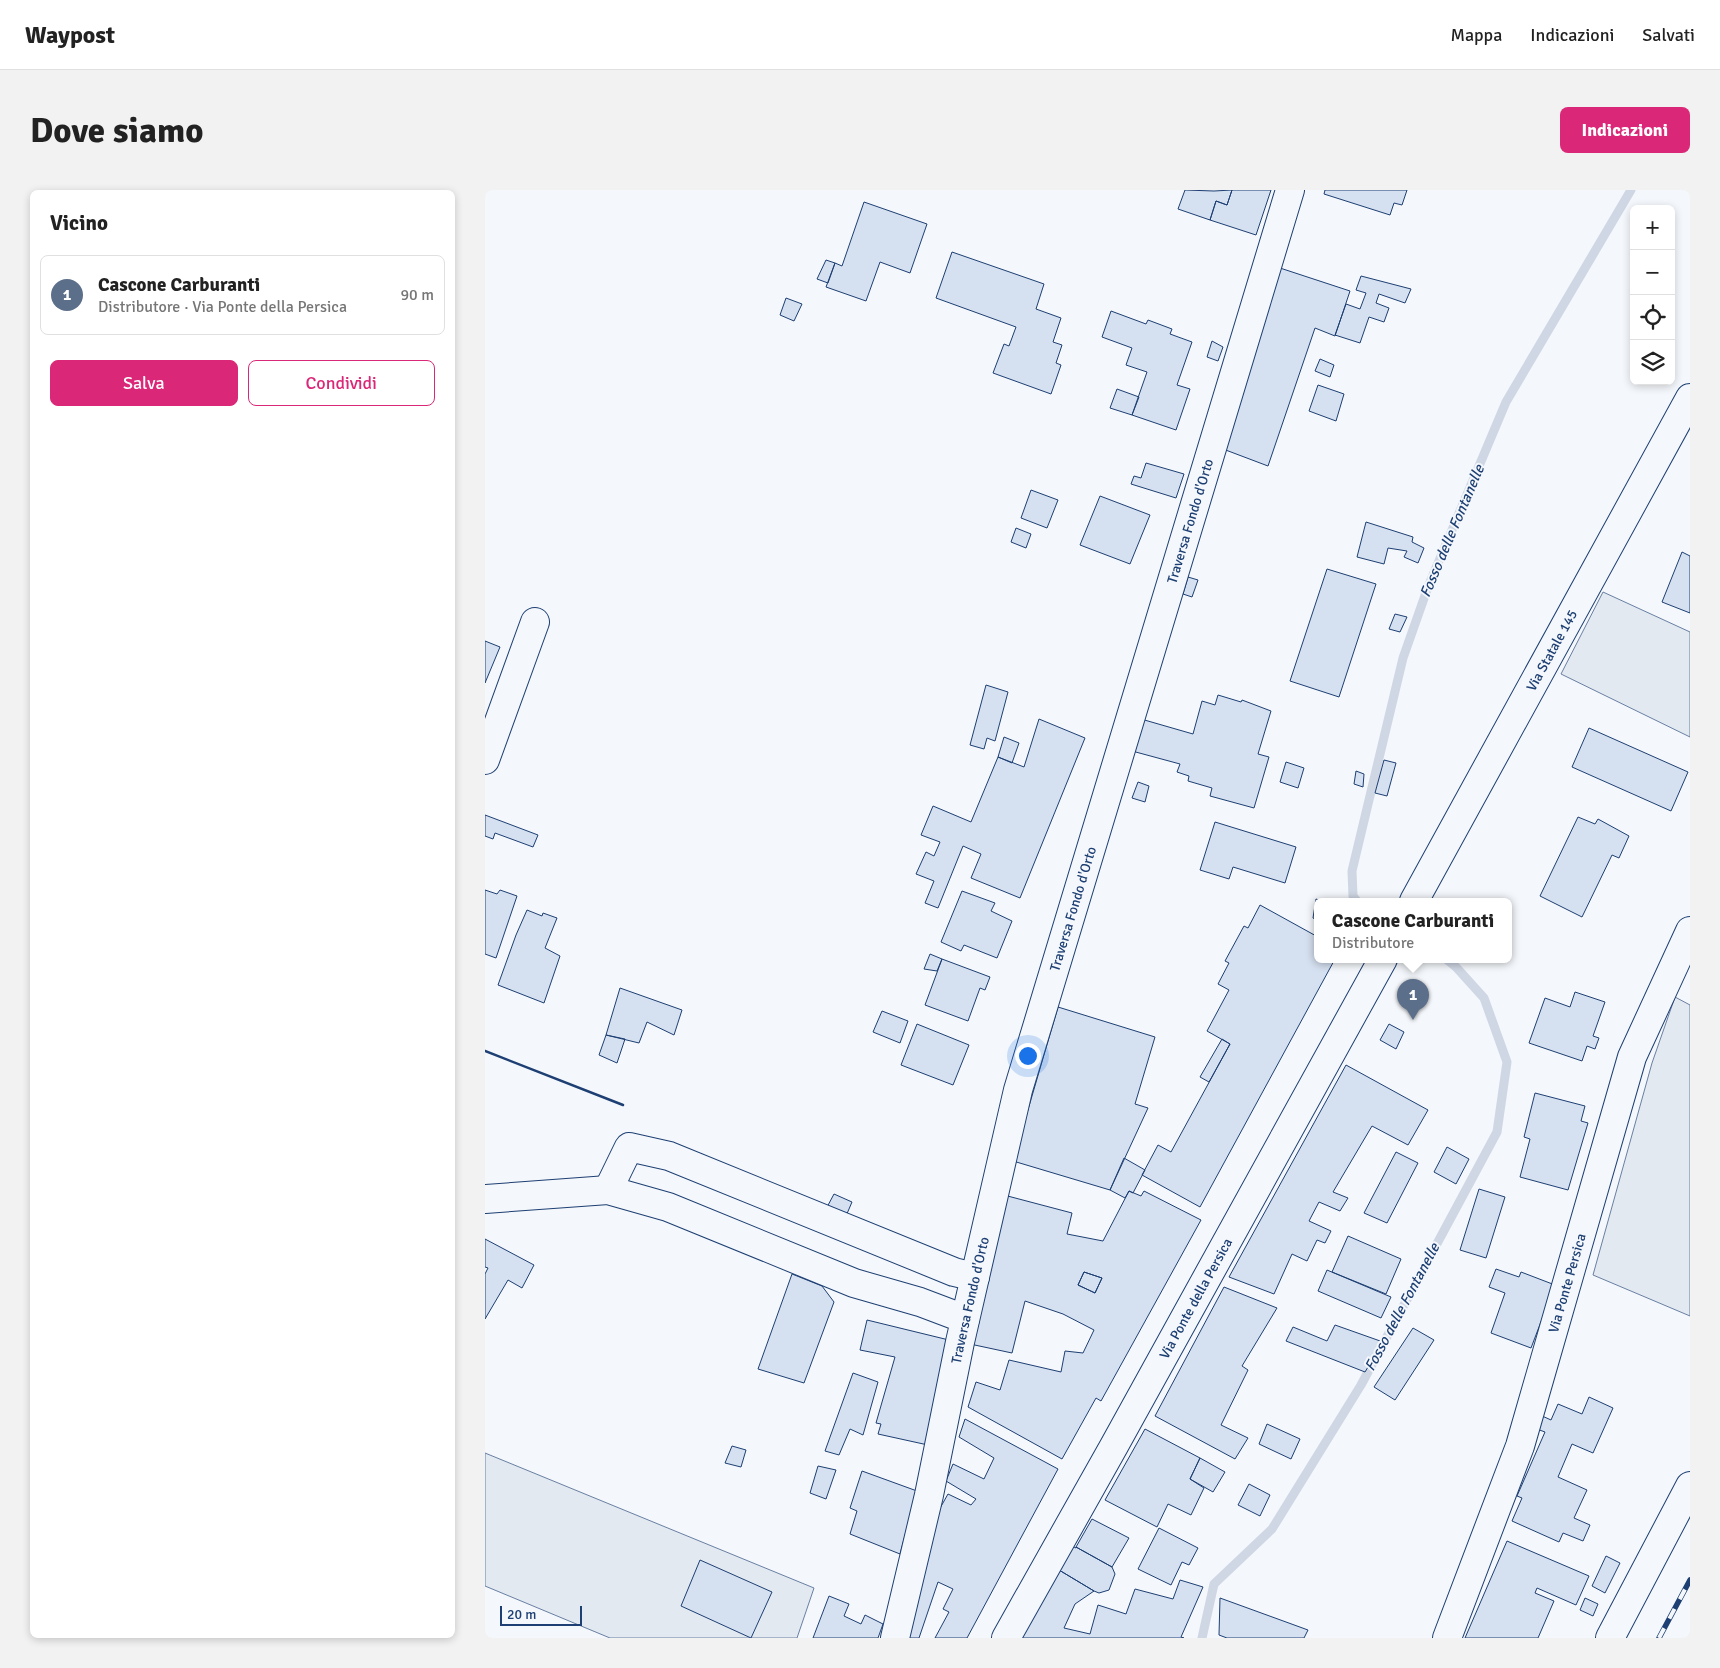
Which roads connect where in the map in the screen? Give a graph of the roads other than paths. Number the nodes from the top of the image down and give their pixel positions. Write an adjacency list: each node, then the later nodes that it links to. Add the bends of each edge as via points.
1 (1291, 190): 10 (main road, Traversa Fondo d'Orto, via 1018,1090)
2 (1690, 398): 5 (main road, Via Statale 145)
3 (535, 622): 4 (main road)
4 (485, 760)
5 (1416, 898)
6 (1690, 931): 15 (main road, Via Ponte Persica, via 1632,1057 1520,1446)
7 (1381, 963): 14 (main road, Via Ponte della Persica)
8 (608, 1190): 9 (main road); 10 (main road, via 629,1147 661,1154 953,1272); 11 (main road, via 667,1207 854,1283)
9 (485, 1198)
10 (975, 1277): 11 (main road, Traversa Fondo d'Orto)
11 (965, 1318): 13 (main road, Traversa Fondo d'Orto, via 929,1495)
12 (1690, 1486): 16 (main road)
13 (895, 1638)
14 (1006, 1638)
15 (1447, 1638)
16 (1610, 1638)

